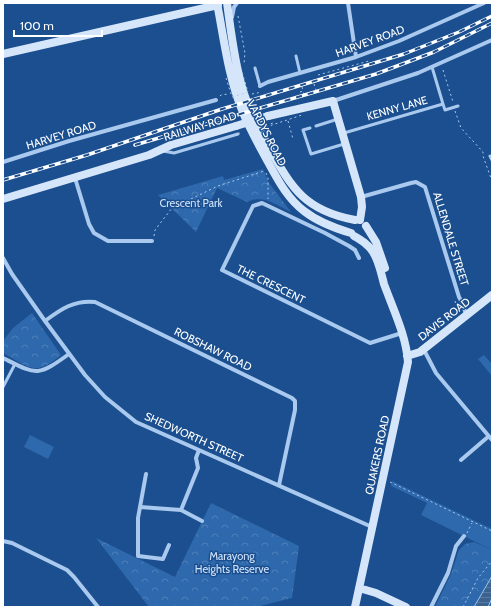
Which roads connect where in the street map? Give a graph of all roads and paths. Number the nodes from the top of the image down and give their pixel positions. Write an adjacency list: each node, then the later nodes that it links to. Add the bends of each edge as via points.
1 (227, 3): 7 (main road, VARDYS ROAD)
2 (237, 3): 7 (street, via 232,11)
3 (348, 3): 11 (street)
4 (218, 4): 7 (main road, VARDYS ROAD, via 224,10); 9 (main road); 50 (main road, VARDYS ROAD, via 226,54 238,100 280,184 303,211)
5 (481, 4): 11 (street, HARVEY ROAD, via 400,41)
6 (238, 15): 13 (path, via 245,53)
7 (230, 29): 49 (main road, VARDYS ROAD, via 238,71 249,108 291,185 317,208)
8 (492, 40): 14 (street, RAILWAY ROAD)
9 (3, 54)
10 (296, 56): 17 (lane)
11 (356, 57): 17 (street, HARVEY ROAD)
12 (369, 61): 18 (path)
13 (244, 66)
14 (432, 67): 29 (street, RAILWAY ROAD); 30 (lane, KENNY LANE)
15 (255, 68): 21 (lane)
16 (443, 70): 31 (path)
17 (300, 73): 21 (street, HARVEY ROAD)
18 (318, 75)
19 (226, 78): 21 (path, bridge, via 232,97 248,92 242,72 244,71 251,95 258,93)
20 (314, 84): 23 (path)
21 (260, 86)
22 (302, 87): 24 (path)
23 (316, 90)
24 (303, 91): 25 (path); 27 (path)
25 (300, 92)
26 (229, 94): 28 (path, via 222,95)
27 (304, 94)
28 (216, 100): 43 (street, HARVEY ROAD)
29 (332, 101): 33 (main road, RAILWAY ROAD); 34 (main road)
30 (443, 104): 31 (lane, via 445,110); 38 (lane, KENNY LANE)
31 (456, 107): 45 (path, via 461,128 483,152)
32 (302, 114): 35 (path)
33 (270, 120): 35 (path, via 264,126); 44 (main road, RAILWAY ROAD, bridge, via 171,145 157,152)
34 (338, 120): 36 (lane); 38 (main road)
35 (288, 121): 39 (path)
36 (316, 126)
37 (310, 128): 40 (lane, via 303,130 311,154)
38 (342, 133): 40 (main road)
39 (293, 139)
40 (345, 143): 47 (main road)
41 (490, 156): 42 (lane)
42 (492, 160)
43 (3, 162)
44 (74, 177): 46 (main road, RAILWAY ROAD); 51 (street, via 94,233 108,241)
45 (492, 181)
46 (3, 198)
47 (361, 198): 49 (main road); 58 (street, ALLENDALE STREET, via 416,182 426,187)
48 (268, 206): 51 (path, via 268,178 264,170 218,186 172,208 155,230); 53 (street, via 350,246); 60 (street, THE CRESCENT, via 262,203 253,206 222,270 370,343)
49 (360, 222): 50 (main road, via 349,225); 50 (main road, via 364,234 359,237); 56 (main road, QUAKERS ROAD, via 373,235 382,256)
50 (352, 235): 56 (main road, QUAKERS ROAD, via 373,251)
51 (152, 241)
52 (3, 258): 59 (street, SHEDWORTH STREET)
53 (359, 258)
54 (454, 297): 57 (path)
55 (491, 298): 58 (main road, DAVIS ROAD)
56 (394, 308): 60 (main road, QUAKERS ROAD)
57 (458, 312)
58 (466, 316): 61 (main road, DAVIS ROAD)
59 (45, 321): 62 (street, SHEDWORTH STREET); 72 (street, ROBSHAW ROAD, via 71,304 95,302 292,398 295,410)
60 (402, 333): 63 (main road, QUAKERS ROAD)
61 (424, 349): 63 (main road, DAVIS ROAD); 67 (street, via 436,373)
62 (68, 354): 65 (street, via 50,367 38,371); 68 (street, SHEDWORTH STREET, via 105,397 136,422)
63 (407, 356): 77 (main road, QUAKERS ROAD, via 407,369)
64 (3, 358): 65 (street)
65 (15, 364): 66 (lane)
66 (3, 387)
67 (490, 438): 69 (street)
68 (199, 450): 72 (street, SHEDWORTH STREET); 74 (street, via 196,458 198,468)
69 (461, 460)
70 (146, 474): 73 (street)
71 (390, 482): 76 (path)
72 (279, 485): 77 (street, SHEDWORTH STREET)
73 (140, 507): 74 (street); 81 (street, via 138,556 163,559)
74 (181, 510): 75 (street)
75 (202, 521)
76 (473, 522): 78 (path); 79 (path)
77 (372, 527): 83 (main road, QUAKERS ROAD)
78 (492, 531)
79 (464, 536): 87 (street, via 456,546 448,573)
80 (3, 541): 84 (street, via 67,570)
81 (169, 545)
82 (492, 561): 88 (path, via 478,578)
83 (359, 588): 85 (main road, QUAKERS ROAD); 86 (main road, via 376,592)
84 (98, 607)
85 (355, 607)
86 (406, 607)
87 (431, 607)
88 (463, 607)

